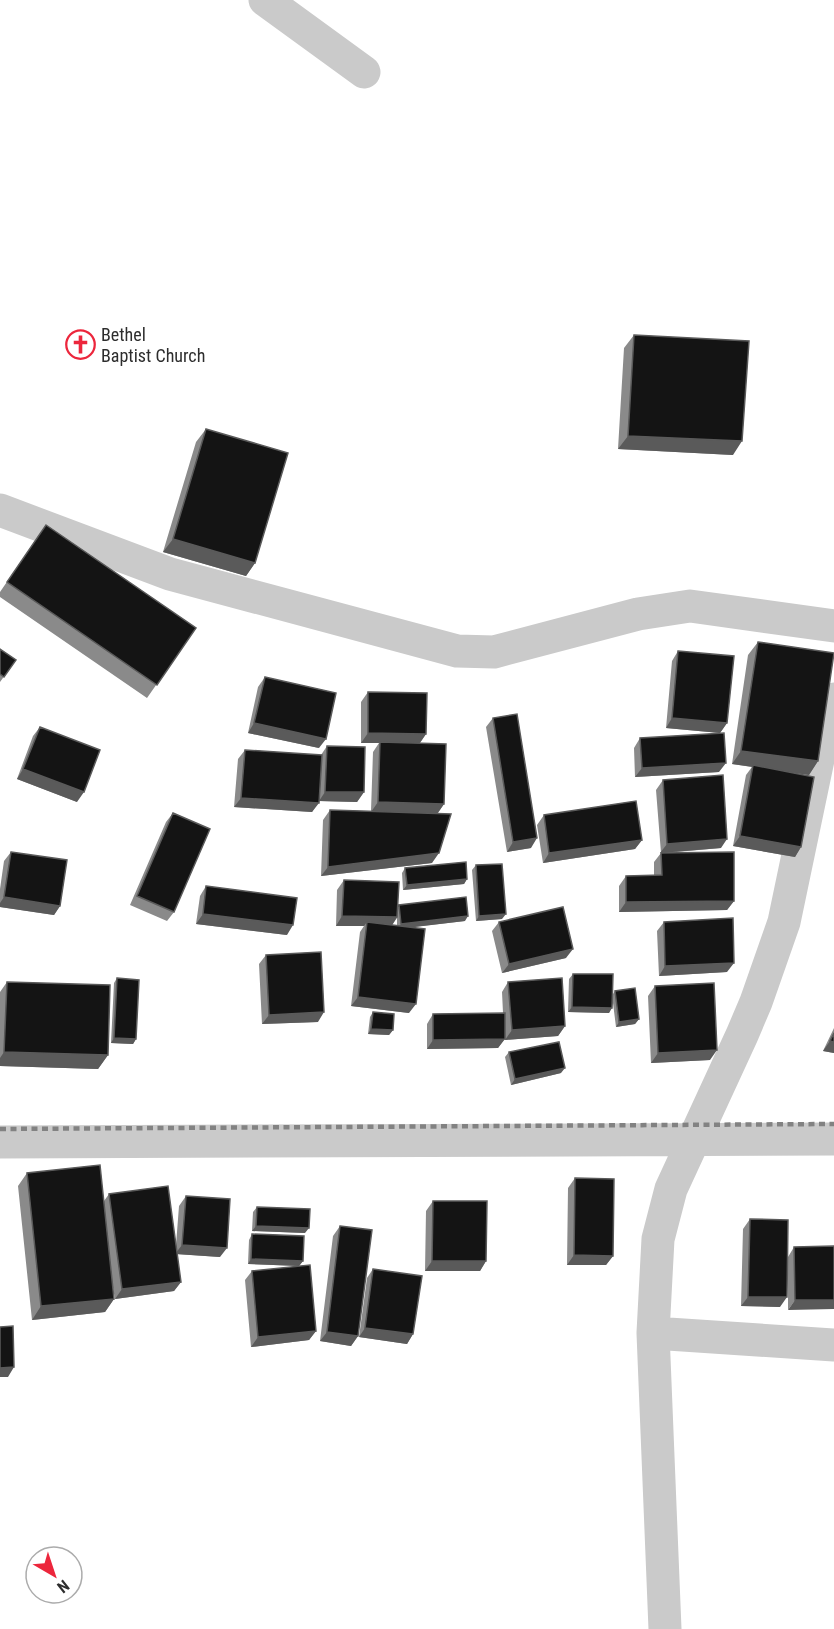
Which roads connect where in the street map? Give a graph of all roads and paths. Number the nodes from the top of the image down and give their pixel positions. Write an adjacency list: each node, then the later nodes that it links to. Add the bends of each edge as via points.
1 (265, 0): 2 (street)
2 (364, 72)
3 (0, 510): 4 (street, via 170,573 457,651 494,652 638,614 690,606)
4 (834, 626)
5 (834, 699): 6 (street)
6 (827, 750): 8 (street, via 784,922 756,1002)
7 (834, 1139): 8 (street)
8 (694, 1141): 9 (street); 10 (street, via 671,1189 658,1239)
9 (0, 1142)
10 (653, 1333): 11 (street); 12 (street)
11 (834, 1345)
12 (665, 1629)

